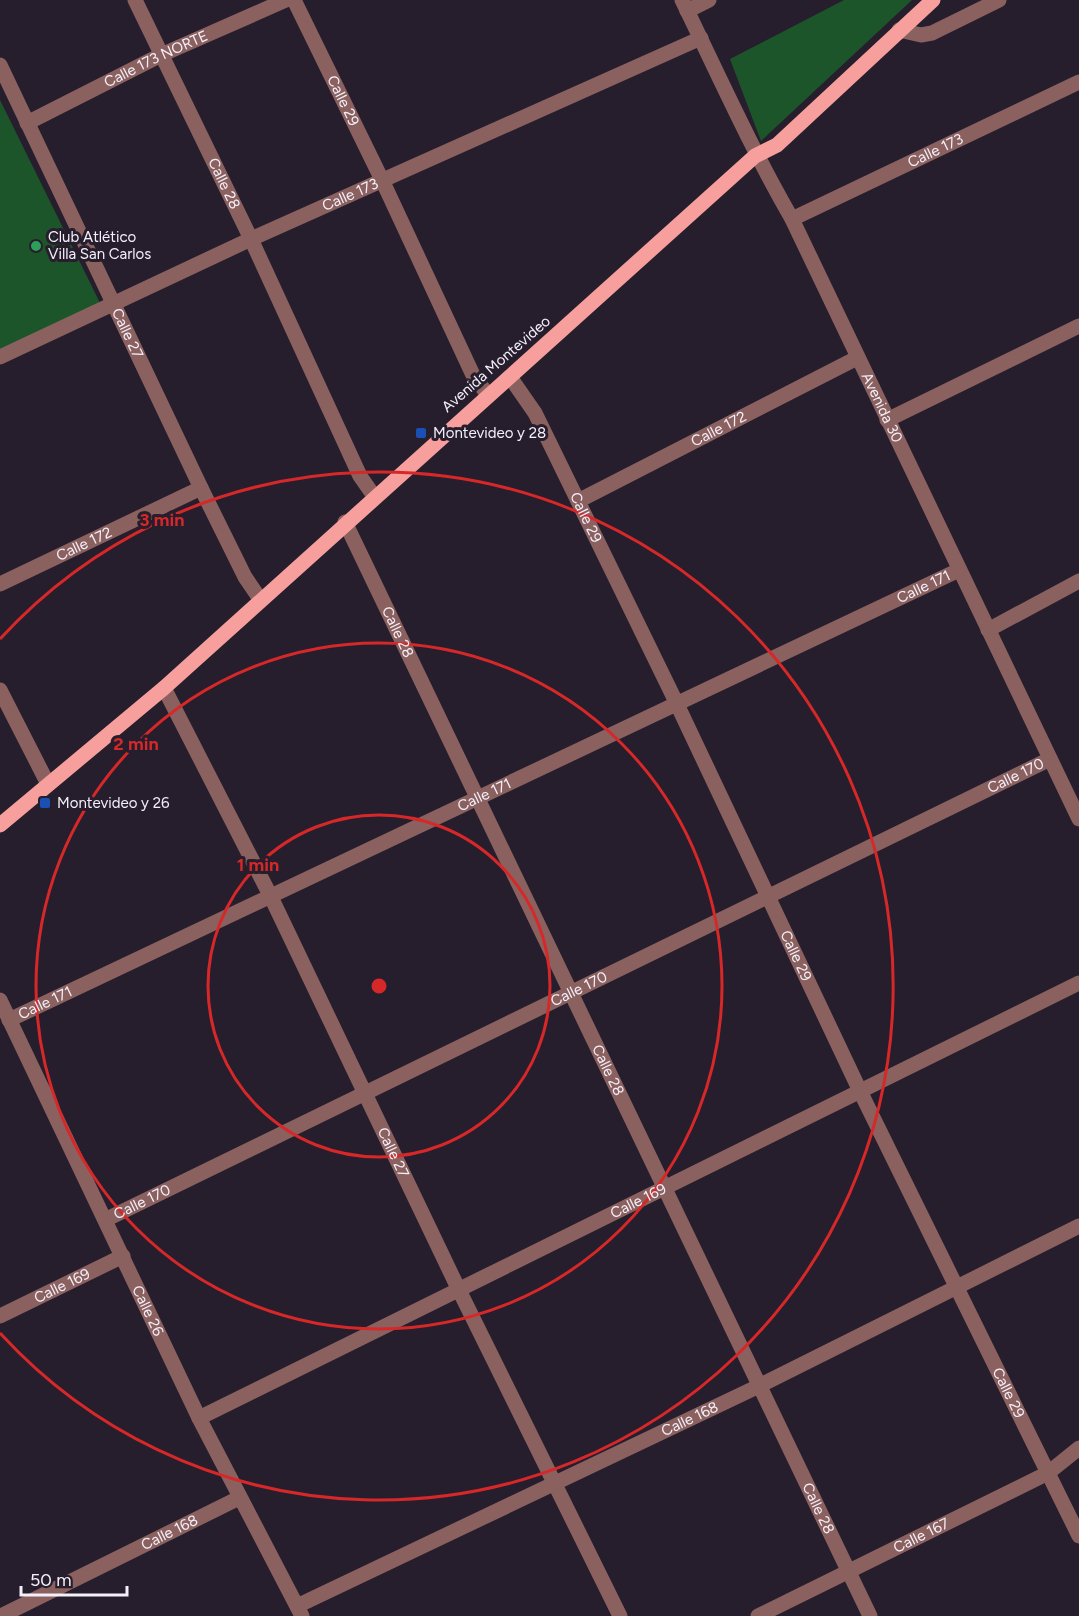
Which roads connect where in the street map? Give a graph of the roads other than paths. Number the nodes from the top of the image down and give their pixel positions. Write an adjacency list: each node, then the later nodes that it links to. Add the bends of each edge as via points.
1 (135, 0): 10 (street, Calle 28)
2 (286, 0): 10 (street, Calle 173 NORTE)
3 (294, 0): 15 (street, Calle 29)
4 (709, 0): 7 (street)
5 (933, 0): 8 (main road, Avenida Montevideo)
6 (999, 0): 8 (street, via 932,33)
7 (685, 5): 9 (street, Avenida 30)
8 (899, 30): 14 (main road, Avenida Montevideo, via 777,145)
9 (700, 38): 14 (street, Avenida 30); 15 (street, Calle 173)
10 (161, 55): 13 (street, Calle 173 NORTE); 17 (street, Calle 28)
11 (0, 65): 13 (street, Calle 27)
12 (1079, 82): 16 (street, Calle 173)
13 (27, 123): 18 (street, Calle 27)
14 (755, 156): 16 (street, Avenida 30); 22 (main road, Avenida Montevideo)
15 (383, 182): 17 (street, Calle 173); 23 (street, Calle 29, via 472,375)
16 (792, 219): 21 (street, Avenida 30)
17 (251, 239): 18 (street, Calle 173); 26 (street, Calle 28, via 360,476)
18 (113, 304): 20 (street, Calle 173); 25 (street, Calle 27)
19 (1079, 326): 24 (street)
20 (0, 357)
21 (857, 358): 24 (street, Avenida 30); 27 (street, Calle 172)
22 (510, 377): 23 (main road, Avenida Montevideo); 27 (street, Calle 29, via 530,403)
23 (488, 395): 26 (main road, Avenida Montevideo)
24 (887, 420): 29 (street, Avenida 30)
25 (201, 488): 31 (street, Calle 172); 32 (street, Calle 27)
26 (374, 496): 28 (main road, Avenida Montevideo)
27 (578, 501): 36 (street, Calle 29)
28 (345, 522): 32 (main road, Avenida Montevideo); 39 (street, Calle 28)
29 (959, 570): 33 (street, Avenida 30); 36 (street, Calle 171)
30 (1079, 581): 33 (street)
31 (0, 584)
32 (260, 599): 34 (main road, Avenida Montevideo)
33 (988, 630): 37 (street, Avenida 30)
34 (164, 688): 38 (main road, Avenida Montevideo); 42 (street, Calle 27)
35 (0, 690): 38 (street)
36 (676, 702): 39 (street, Calle 171); 43 (street, Calle 29)
37 (1050, 759): 40 (street, Avenida 30); 43 (street, Calle 170)
38 (48, 784): 41 (main road, Avenida Montevideo)
39 (476, 798): 42 (street, Calle 171); 45 (street, Calle 28)
40 (1078, 816)
41 (0, 825)
42 (271, 897): 47 (street, Calle 171); 49 (street, Calle 27)
43 (768, 897): 45 (street, Calle 170); 48 (street, Calle 29)
44 (1079, 983): 48 (street, Calle 169)
45 (569, 993): 49 (street, Calle 170); 50 (street, Calle 28)
46 (0, 1000): 47 (street, Calle 26)
47 (9, 1020): 51 (street, Calle 26)
48 (860, 1091): 50 (street, Calle 169); 54 (street, Calle 29)
49 (366, 1094): 51 (street, Calle 170); 55 (street, Calle 27)
50 (663, 1189): 55 (street, Calle 169); 57 (street, Calle 28)
51 (107, 1219): 53 (street, Calle 26)
52 (1079, 1226): 54 (street, Calle 168)
53 (123, 1256): 56 (street, Calle 169); 58 (street, Calle 26)
54 (956, 1286): 57 (street, Calle 168); 60 (street, Calle 29)
55 (458, 1288): 58 (street, Calle 169); 61 (street, Calle 27)
56 (0, 1316)
57 (759, 1386): 61 (street, Calle 168); 64 (street, Calle 28)
58 (199, 1418): 62 (street, Calle 26)
59 (1079, 1448): 60 (street, Calle 167)
60 (1048, 1473): 63 (street, Calle 29); 64 (street, Calle 167)
61 (555, 1482): 65 (street, Calle 168); 67 (street, Calle 27)
62 (239, 1498): 65 (street, Calle 26); 66 (street, Calle 168)
63 (1079, 1536)
64 (849, 1571): 68 (street, Calle 167); 69 (street, Calle 28)
65 (300, 1611)
66 (1, 1616)
67 (620, 1616)
68 (758, 1616)
69 (870, 1616)

